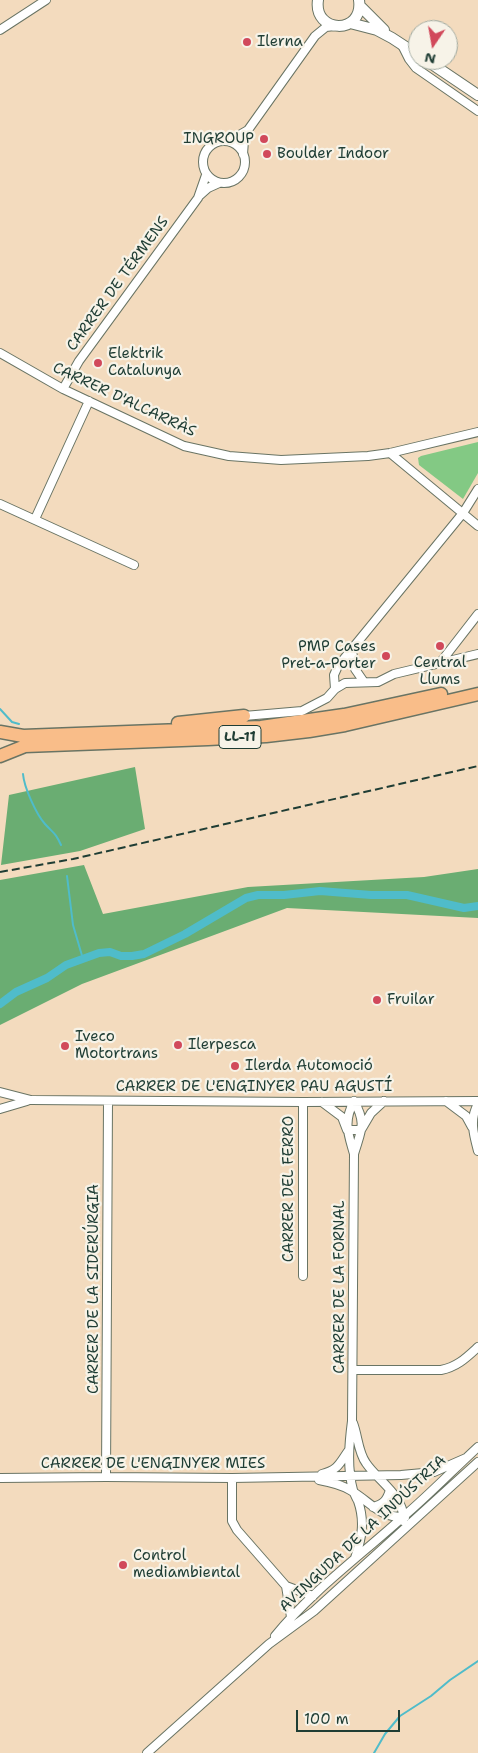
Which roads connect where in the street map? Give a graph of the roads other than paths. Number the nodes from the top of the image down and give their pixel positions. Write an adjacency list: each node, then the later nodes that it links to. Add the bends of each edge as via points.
1 (46, 0): 6 (street)
2 (360, 3): 4 (street, via 359,12); 8 (street)
3 (317, 4): 5 (street, via 326,22); 7 (street, via 320,22)
4 (350, 23): 5 (street); 8 (street)
5 (337, 26): 7 (street, via 326,28)
6 (0, 30)
7 (315, 36): 14 (street)
8 (392, 38): 9 (street)
9 (402, 44): 10 (street); 13 (street, via 416,68)
10 (408, 48)
11 (440, 70): 12 (street)
12 (478, 96)
13 (478, 110)
14 (248, 130): 15 (street); 16 (street)
15 (229, 141): 16 (street); 17 (street, via 217,142 206,149 202,162)
16 (244, 154): 18 (street, via 245,167 238,178 226,184)
17 (206, 174): 18 (street); 19 (street, CARRER DE TÉRMENS)
18 (219, 183): 19 (street, CARRER DE TÉRMENS)
19 (198, 198): 21 (street, CARRER DE TÉRMENS, via 80,360)
20 (0, 354): 21 (street, CARRER D'ALCARRÀS)
21 (63, 389): 22 (street, CARRER D'ALCARRÀS)
22 (89, 401): 24 (street, CARRER D'ALCARRÀS, via 184,446 229,456 281,460); 28 (street)
23 (478, 432): 24 (street, CARRER D'ALCARRÀS)
24 (390, 453): 27 (street)
25 (478, 489): 27 (street)
26 (0, 504): 28 (street)
27 (463, 513): 29 (street); 32 (street)
28 (35, 519): 30 (street)
29 (478, 526)
30 (134, 565)
31 (478, 614): 34 (street)
32 (352, 651): 35 (street, via 355,669); 37 (street, via 335,670)
33 (478, 654): 34 (street)
34 (440, 663): 35 (street, via 394,674 378,682)
35 (364, 682): 37 (street, via 345,683)
36 (478, 685): 43 (highway, LL-11, via 295,723 199,730)
37 (335, 689): 41 (street, via 327,698 302,711)
38 (478, 694): 39 (highway, LL-11)
39 (458, 699): 40 (highway); 44 (highway, LL-11, via 309,731 218,739 25,746)
40 (478, 701)
41 (244, 716): 43 (highway)
42 (0, 732): 43 (highway, LL-11, via 23,736)
43 (84, 732)
44 (0, 756)
45 (0, 1092): 46 (street, CARRER DE L'ENGINYER PAU AGUSTÍ)
46 (31, 1100): 47 (street, CARRER DE L'ENGINYER PAU AGUSTÍ); 54 (street, CARRER DE L'ENGINYER PAU AGUSTÍ)
47 (108, 1101): 51 (street, CARRER DE L'ENGINYER PAU AGUSTÍ); 71 (street, CARRER DE LA SIDERÚRGIA)
48 (354, 1101): 49 (street, CARRER DE L'ENGINYER PAU AGUSTÍ); 52 (street, CARRER DE L'ENGINYER PAU AGUSTÍ); 55 (street, CARRER DE LA FORNAL, via 348,1115); 56 (street, CARRER DE LA FORNAL, via 362,1117)
49 (384, 1101): 50 (street, CARRER DE L'ENGINYER PAU AGUSTÍ); 56 (street, CARRER DE LA FORNAL, via 371,1113)
50 (446, 1101): 53 (street, CARRER DE L'ENGINYER PAU AGUSTÍ); 57 (street, via 466,1116)
51 (303, 1102): 52 (street, CARRER DE L'ENGINYER PAU AGUSTÍ); 60 (street, CARRER DEL FERRO)
52 (322, 1102): 55 (street, CARRER DE LA FORNAL, via 342,1117)
53 (478, 1102): 57 (street, via 474,1114)
54 (0, 1109)
55 (347, 1130): 56 (street); 59 (street, CARRER DE LA FORNAL)
56 (361, 1130): 59 (street, CARRER DE LA FORNAL)
57 (475, 1130): 58 (street)
58 (478, 1152)
59 (354, 1154): 62 (street, CARRER DE LA FORNAL)
60 (303, 1276)
61 (478, 1347): 62 (street, via 459,1364 441,1370)
62 (353, 1370): 63 (street, CARRER DE LA FORNAL)
63 (352, 1421): 65 (street, CARRER DE LA FORNAL); 66 (street, CARRER DE LA FORNAL)
64 (478, 1447): 67 (street, AVINGUDA DE LA INDÚSTRIA)
65 (360, 1449): 66 (street); 70 (street, CARRER DE LA FORNAL)
66 (348, 1450): 69 (street, CARRER DE LA FORNAL); 74 (street, via 332,1471)
67 (466, 1458): 70 (street, CARRER DE L'ENGINYER MIES, via 434,1472); 79 (street, AVINGUDA DE LA INDÚSTRIA)
68 (478, 1462): 78 (street, AVINGUDA DE LA INDÚSTRIA)
69 (350, 1476): 70 (street, CARRER DE L'ENGINYER MIES); 74 (street, CARRER DE L'ENGINYER MIES); 76 (street, CARRER DE LA FORNAL)
70 (376, 1476): 75 (street, CARRER DE LA FORNAL)
71 (106, 1477): 72 (street, CARRER DE L'ENGINYER MIES); 73 (street, CARRER DE L'ENGINYER MIES)
72 (0, 1478)
73 (232, 1478): 74 (street, CARRER DE L'ENGINYER MIES); 82 (street, via 232,1521 236,1530)
74 (305, 1478): 76 (street, CARRER DE L'ENGINYER MIES, via 336,1484)
75 (390, 1490): 77 (street, via 382,1505); 79 (street, CARRER DE LA FORNAL, via 400,1503)
76 (353, 1492): 77 (street, CARRER DE L'ENGINYER MIES); 81 (street, CARRER DE LA FORNAL, via 363,1524)
77 (373, 1507): 79 (street, CARRER DE L'ENGINYER MIES, via 391,1517)
78 (420, 1515): 79 (street, CARRER DE L'ENGINYER MIES); 80 (street, AVINGUDA DE LA INDÚSTRIA)
79 (404, 1517): 80 (street); 81 (street, AVINGUDA DE LA INDÚSTRIA)
80 (401, 1532): 85 (street, AVINGUDA DE LA INDÚSTRIA, via 314,1611)
81 (355, 1558): 83 (street, AVINGUDA DE LA INDÚSTRIA)
82 (286, 1586): 83 (street); 84 (street)
83 (313, 1596): 84 (street, AVINGUDA DE LA INDÚSTRIA)
84 (291, 1617): 85 (street, AVINGUDA DE LA INDÚSTRIA)
85 (269, 1644): 86 (street, AVINGUDA DE LA INDÚSTRIA)
86 (147, 1753)

